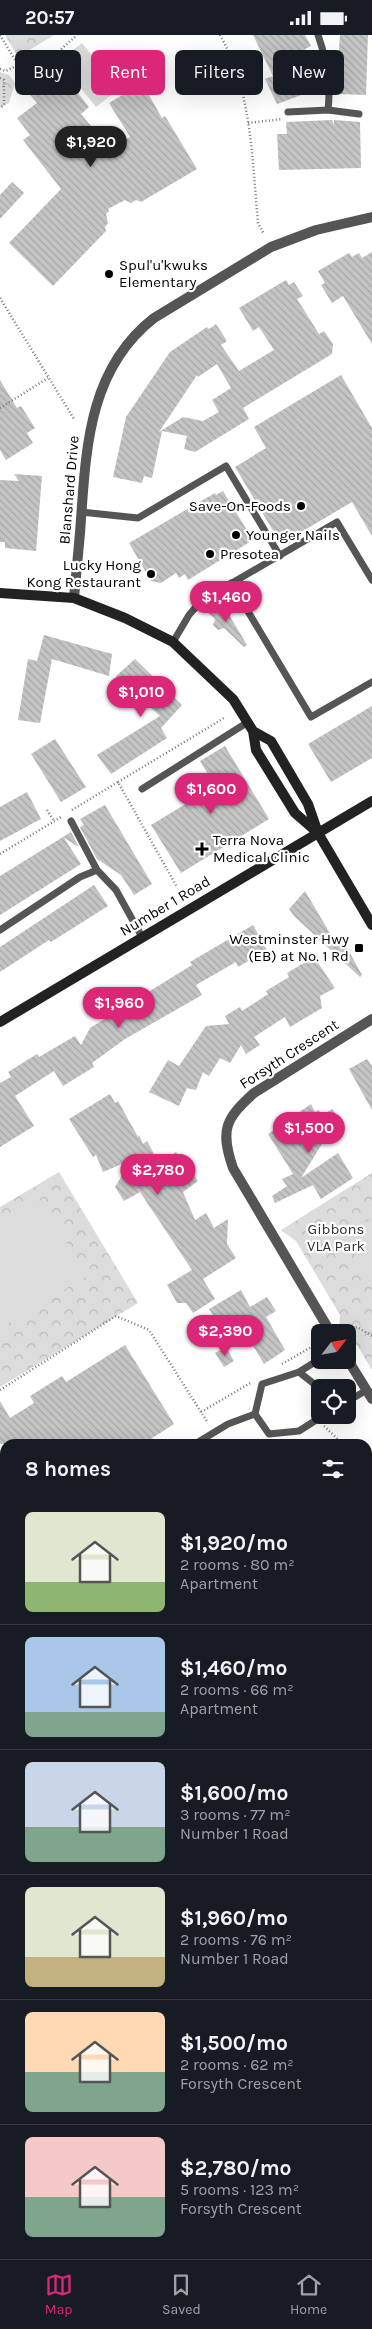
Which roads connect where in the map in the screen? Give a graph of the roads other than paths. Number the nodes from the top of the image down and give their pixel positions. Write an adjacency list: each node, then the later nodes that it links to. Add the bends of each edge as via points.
1 (318, 35): 2 (lane, via 327,61)
2 (328, 110): 3 (lane); 4 (lane)
3 (288, 112)
4 (359, 114)
5 (372, 217): 6 (street, Blanshard Drive, via 316,230 271,247 137,331 114,362 90,425)
6 (81, 512): 7 (lane, via 138,518 226,466); 11 (street, Blanshard Drive)
7 (280, 556): 8 (lane, via 337,522); 9 (lane)
8 (372, 580)
9 (231, 583): 12 (lane, via 201,601); 13 (lane, via 311,717)
10 (0, 593): 11 (street)
11 (74, 598): 12 (street)
12 (173, 642): 14 (street, via 233,699)
13 (372, 682)
14 (251, 727): 15 (lane); 18 (street, via 256,750 295,813); 18 (street, via 271,741 308,804)
15 (142, 789)
16 (372, 801): 18 (street, Number 1 Road)
17 (71, 821): 19 (lane)
18 (318, 833): 20 (street); 22 (street, Number 1 Road)
19 (97, 870): 21 (lane, via 80,877); 22 (lane, via 116,890)
20 (372, 925)
21 (0, 930)
22 (142, 937): 24 (street, Number 1 Road)
23 (372, 1019): 25 (street, Forsyth Crescent, via 254,1093 237,1108 228,1123 225,1145 233,1167)
24 (0, 1022)
25 (326, 1324)
26 (311, 1365): 28 (lane)
27 (353, 1369): 30 (street)
28 (299, 1372): 29 (lane); 33 (lane, via 262,1384)
29 (311, 1381)
30 (366, 1390): 31 (lane); 32 (street)
31 (356, 1396)
32 (372, 1399)
33 (255, 1414): 34 (lane, via 268,1433 299,1431); 35 (lane, via 228,1424)
34 (311, 1423)
35 (203, 1439)

